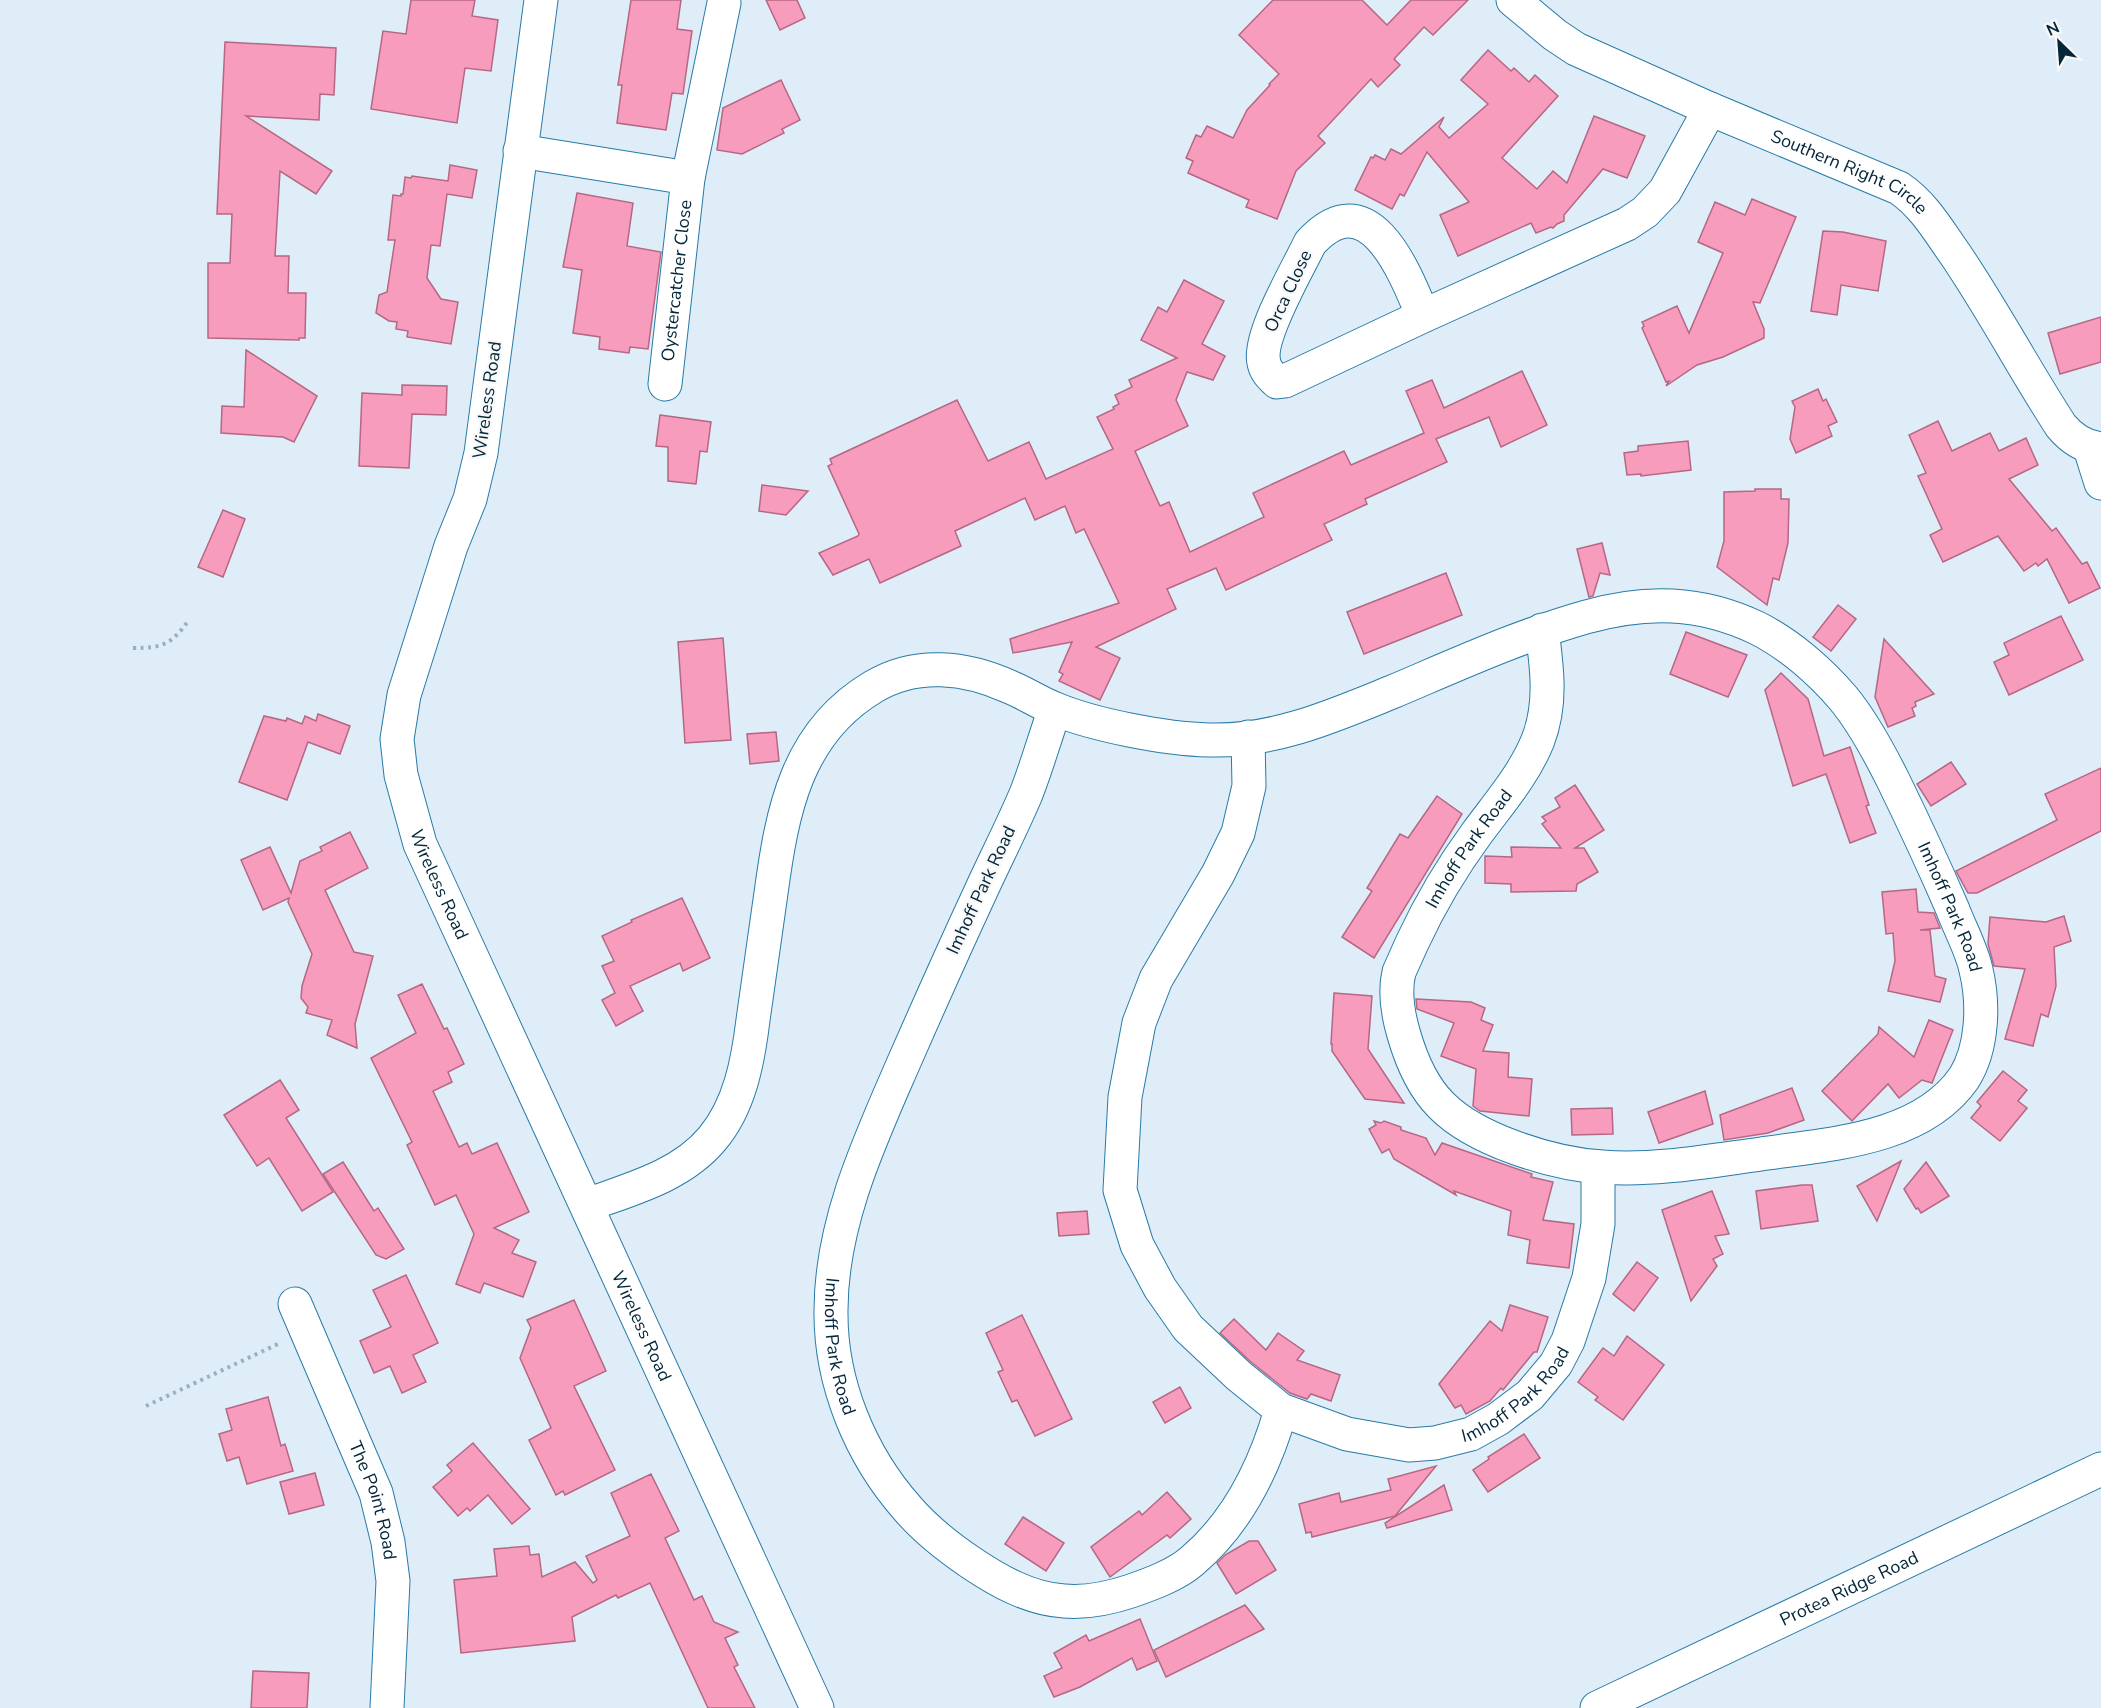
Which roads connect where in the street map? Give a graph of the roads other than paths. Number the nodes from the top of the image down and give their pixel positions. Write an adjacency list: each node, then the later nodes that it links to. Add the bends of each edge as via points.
1 (541, 0): 5 (street, Wireless Road)
2 (1513, 0): 4 (street, Southern Right Circle, via 1576,49)
3 (724, 3): 6 (street, Oystercatcher Close)
4 (1710, 109): 7 (street, Orca Close, via 1665,191 1645,212 1627,224); 9 (street, Southern Right Circle, via 1899,188 1912,197 1976,286 2061,426 2076,440)
5 (520, 151): 6 (street, Oystercatcher Close); 15 (street, Wireless Road, via 481,453 470,499 404,694 397,739 400,775 420,844)
6 (688, 178): 8 (street, Oystercatcher Close)
7 (1423, 316): 7 (street, Orca Close, via 1285,381 1277,382 1263,362 1266,335 1310,243 1321,231 1345,220 1360,222 1384,241)
8 (665, 384)
9 (2096, 448): 10 (street, Southern Right Circle)
10 (2101, 483)
11 (1542, 630): 13 (street, Imhoff Park Road, via 1325,720); 14 (street, Imhoff Park Road, via 1548,693 1539,738 1526,766 1471,841 1428,910 1399,971 1396,1004 1406,1043 1421,1077 1440,1105 1469,1127 1508,1146); 14 (street, Imhoff Park Road, via 1604,612 1648,605 1698,608 1759,629 1802,658 1846,701 1879,753 1929,851 1976,967 1981,1020 1976,1055 1961,1083 1935,1107 1906,1124 1814,1147 1701,1162)
12 (1055, 710): 13 (street, Imhoff Park Road, via 1115,727 1169,736 1210,740); 15 (street, Imhoff Park Road, via 1017,689 973,672 921,669 873,687 837,714 813,743 791,788 779,833 751,1039 735,1102 712,1138 686,1162 659,1178); 17 (street, Imhoff Park Road, via 1025,795 865,1153 837,1249 831,1309 835,1368 854,1423 876,1467 908,1510 944,1544 985,1572 1028,1594 1064,1602 1107,1599 1150,1585 1190,1563 1216,1537 1259,1472)
13 (1248, 737): 17 (street, Imhoff Park Road, via 1249,786 1238,833 1156,979 1139,1023 1125,1097 1120,1190 1137,1245 1188,1328)
14 (1598, 1167): 17 (street, Imhoff Park Road, via 1598,1224 1589,1278 1568,1341 1556,1364 1530,1395 1471,1434 1409,1445 1347,1434)
15 (587, 1205): 20 (street, Wireless Road)
16 (300, 1317): 19 (street, The Point Road, via 376,1492 388,1542 393,1581)
17 (1281, 1410)
18 (2101, 1469): 21 (street, Protea Ridge Road)
19 (387, 1708)
20 (817, 1708)
21 (1597, 1708)

